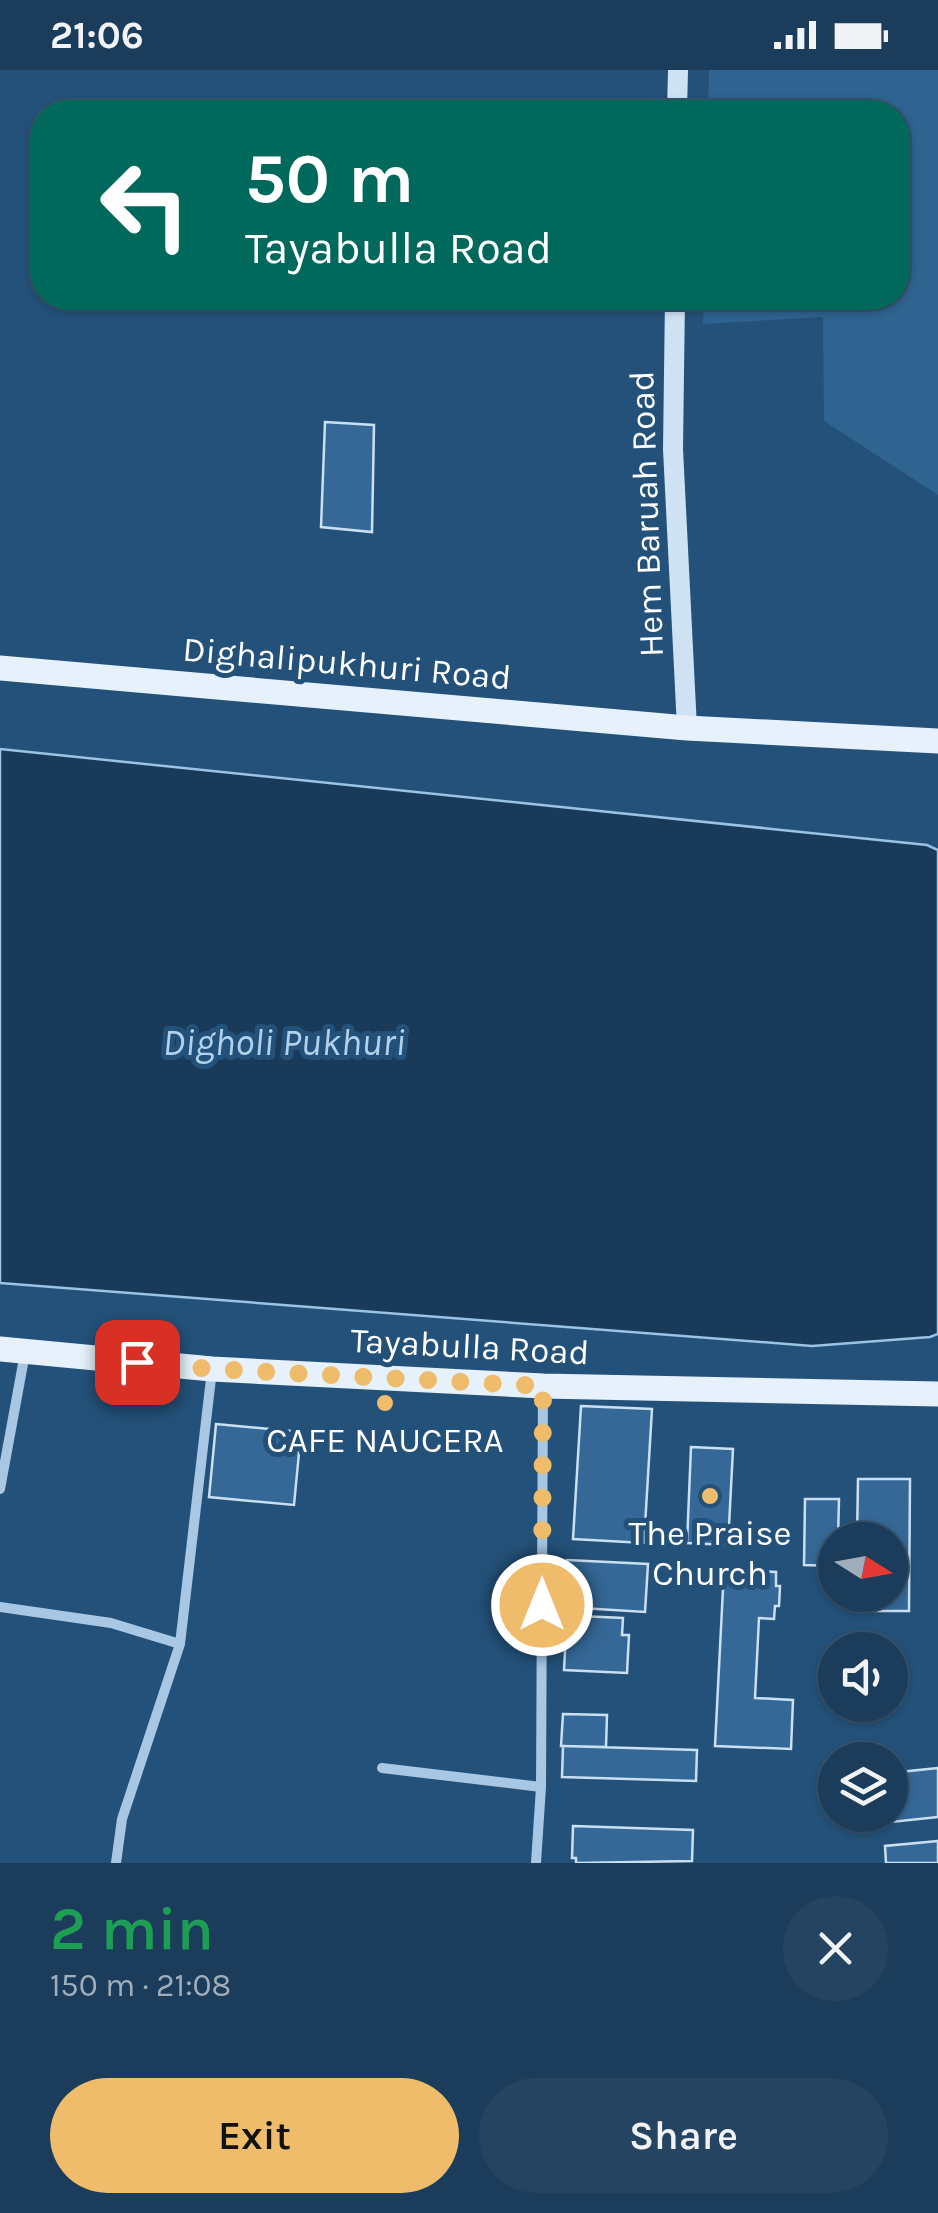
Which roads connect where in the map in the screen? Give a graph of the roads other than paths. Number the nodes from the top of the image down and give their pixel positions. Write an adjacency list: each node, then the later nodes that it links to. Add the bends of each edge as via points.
1 (678, 70): 2 (street)
2 (677, 100)
3 (675, 310): 5 (street, Hem Baruah Road, via 673,449)
4 (0, 668): 5 (main road, Dighalipukhuri Road)
5 (687, 728): 6 (main road, Dighalipukhuri Road)
6 (938, 741)
7 (12, 1351): 8 (main road, Tayabulla Road); 11 (street)
8 (212, 1369): 9 (main road, Tayabulla Road); 13 (street)
9 (543, 1386): 10 (main road, Tayabulla Road); 15 (street)
10 (938, 1394)
11 (0, 1489)
12 (0, 1607): 13 (street, via 111,1623)
13 (180, 1644): 16 (street, via 122,1819)
14 (382, 1768): 15 (street)
15 (541, 1787): 17 (street)
16 (116, 1863)
17 (536, 1863)

